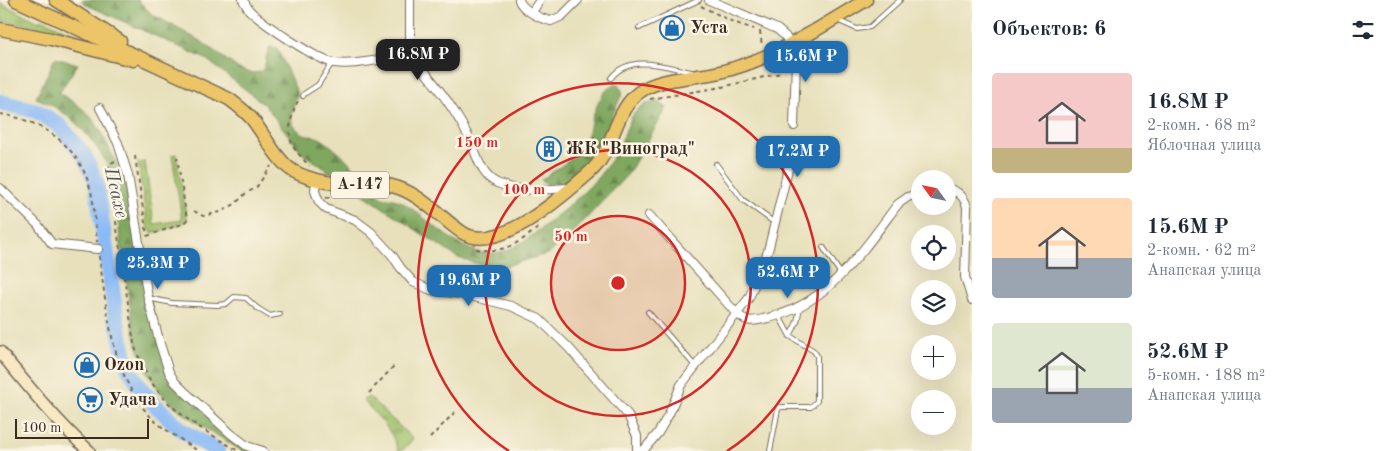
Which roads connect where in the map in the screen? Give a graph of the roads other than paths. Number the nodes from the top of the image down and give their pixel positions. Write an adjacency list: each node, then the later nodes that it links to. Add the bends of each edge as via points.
1 (16, 0): 19 (main road, А-147)
2 (56, 0): 19 (main road)
3 (243, 0): 18 (street, via 249,10 287,38)
4 (410, 0): 17 (street)
5 (540, 0): 12 (street)
6 (578, 0): 12 (street, via 555,20 540,18)
7 (709, 0): 16 (street, via 777,29)
8 (866, 0): 13 (main road)
9 (900, 0): 13 (lane, via 870,26 857,29)
10 (518, 1): 12 (street)
11 (697, 1): 14 (lane)
12 (532, 12)
13 (835, 19): 16 (main road)
14 (639, 28)
15 (0, 29): 19 (main road, А-147)
16 (791, 45): 20 (main road, via 756,61 719,73); 24 (street, via 796,59)
17 (410, 53): 18 (street, via 350,64); 29 (street, via 457,114 487,176 524,190)
18 (332, 63): 22 (lane, via 318,85)
19 (162, 67): 27 (main road, А-147, via 239,106 287,166)
20 (704, 74): 21 (lane, via 662,65 631,63 617,70); 29 (main road, via 646,88 633,97 617,121 600,161)
21 (611, 78)
22 (303, 96)
23 (100, 108): 37 (street, via 118,143 128,175)
24 (794, 126)
25 (791, 157): 33 (street)
26 (716, 164): 33 (lane, via 743,200)
27 (316, 180): 29 (main road, А-147, via 393,186 432,207 464,234 483,238 503,234 530,220); 49 (street, via 315,191 326,209 355,220 371,232 414,282 431,290 511,306 539,319 628,416 637,436)
28 (0, 188): 35 (street, via 52,244)
29 (569, 188)
30 (956, 192): 38 (street, via 964,199 966,207 965,277)
31 (911, 196): 36 (street, via 898,204)
32 (649, 215): 41 (street)
33 (775, 223): 41 (street, via 756,282)
34 (823, 247): 36 (lane)
35 (98, 249)
36 (842, 276): 39 (street)
37 (148, 298): 42 (lane, via 217,305 226,304 234,296 246,298 270,316); 48 (street, via 166,363 175,382 230,433 247,446)
38 (972, 300)
39 (800, 306): 43 (street); 44 (lane)
40 (648, 312): 46 (lane)
41 (736, 313): 43 (street, via 750,322); 46 (street)
42 (280, 314)
43 (779, 316): 44 (lane)
44 (790, 336): 51 (lane, via 817,356 817,401 811,407 778,409)
45 (0, 352): 47 (street)
46 (696, 366): 50 (street, via 681,385 658,433)
47 (89, 451)
48 (263, 451)
49 (637, 451)
50 (643, 451)
51 (770, 451)

